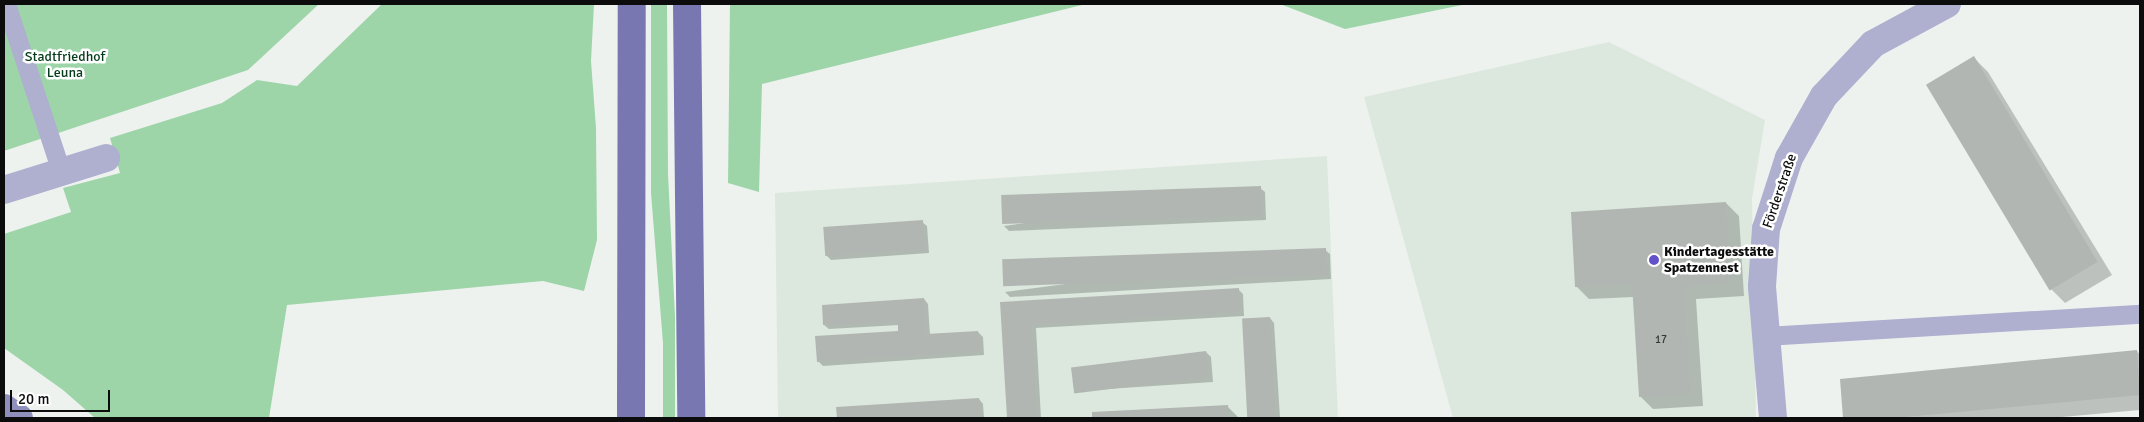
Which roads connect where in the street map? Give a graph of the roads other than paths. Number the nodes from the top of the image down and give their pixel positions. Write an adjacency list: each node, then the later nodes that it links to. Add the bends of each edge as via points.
1 (6, 4): 6 (lane)
2 (632, 4): 11 (main road)
3 (686, 4): 13 (main road)
4 (1947, 4): 9 (street, Förderstraße, via 1873,44 1824,96 1788,158 1766,228 1762,286)
5 (106, 158): 6 (street)
6 (61, 171): 7 (street)
7 (4, 190)
8 (2140, 314): 9 (lane)
9 (1765, 336): 14 (street, Förderstraße)
10 (4, 408): 12 (street)
11 (630, 412)
12 (18, 418)
13 (691, 418)
14 (1773, 418)

